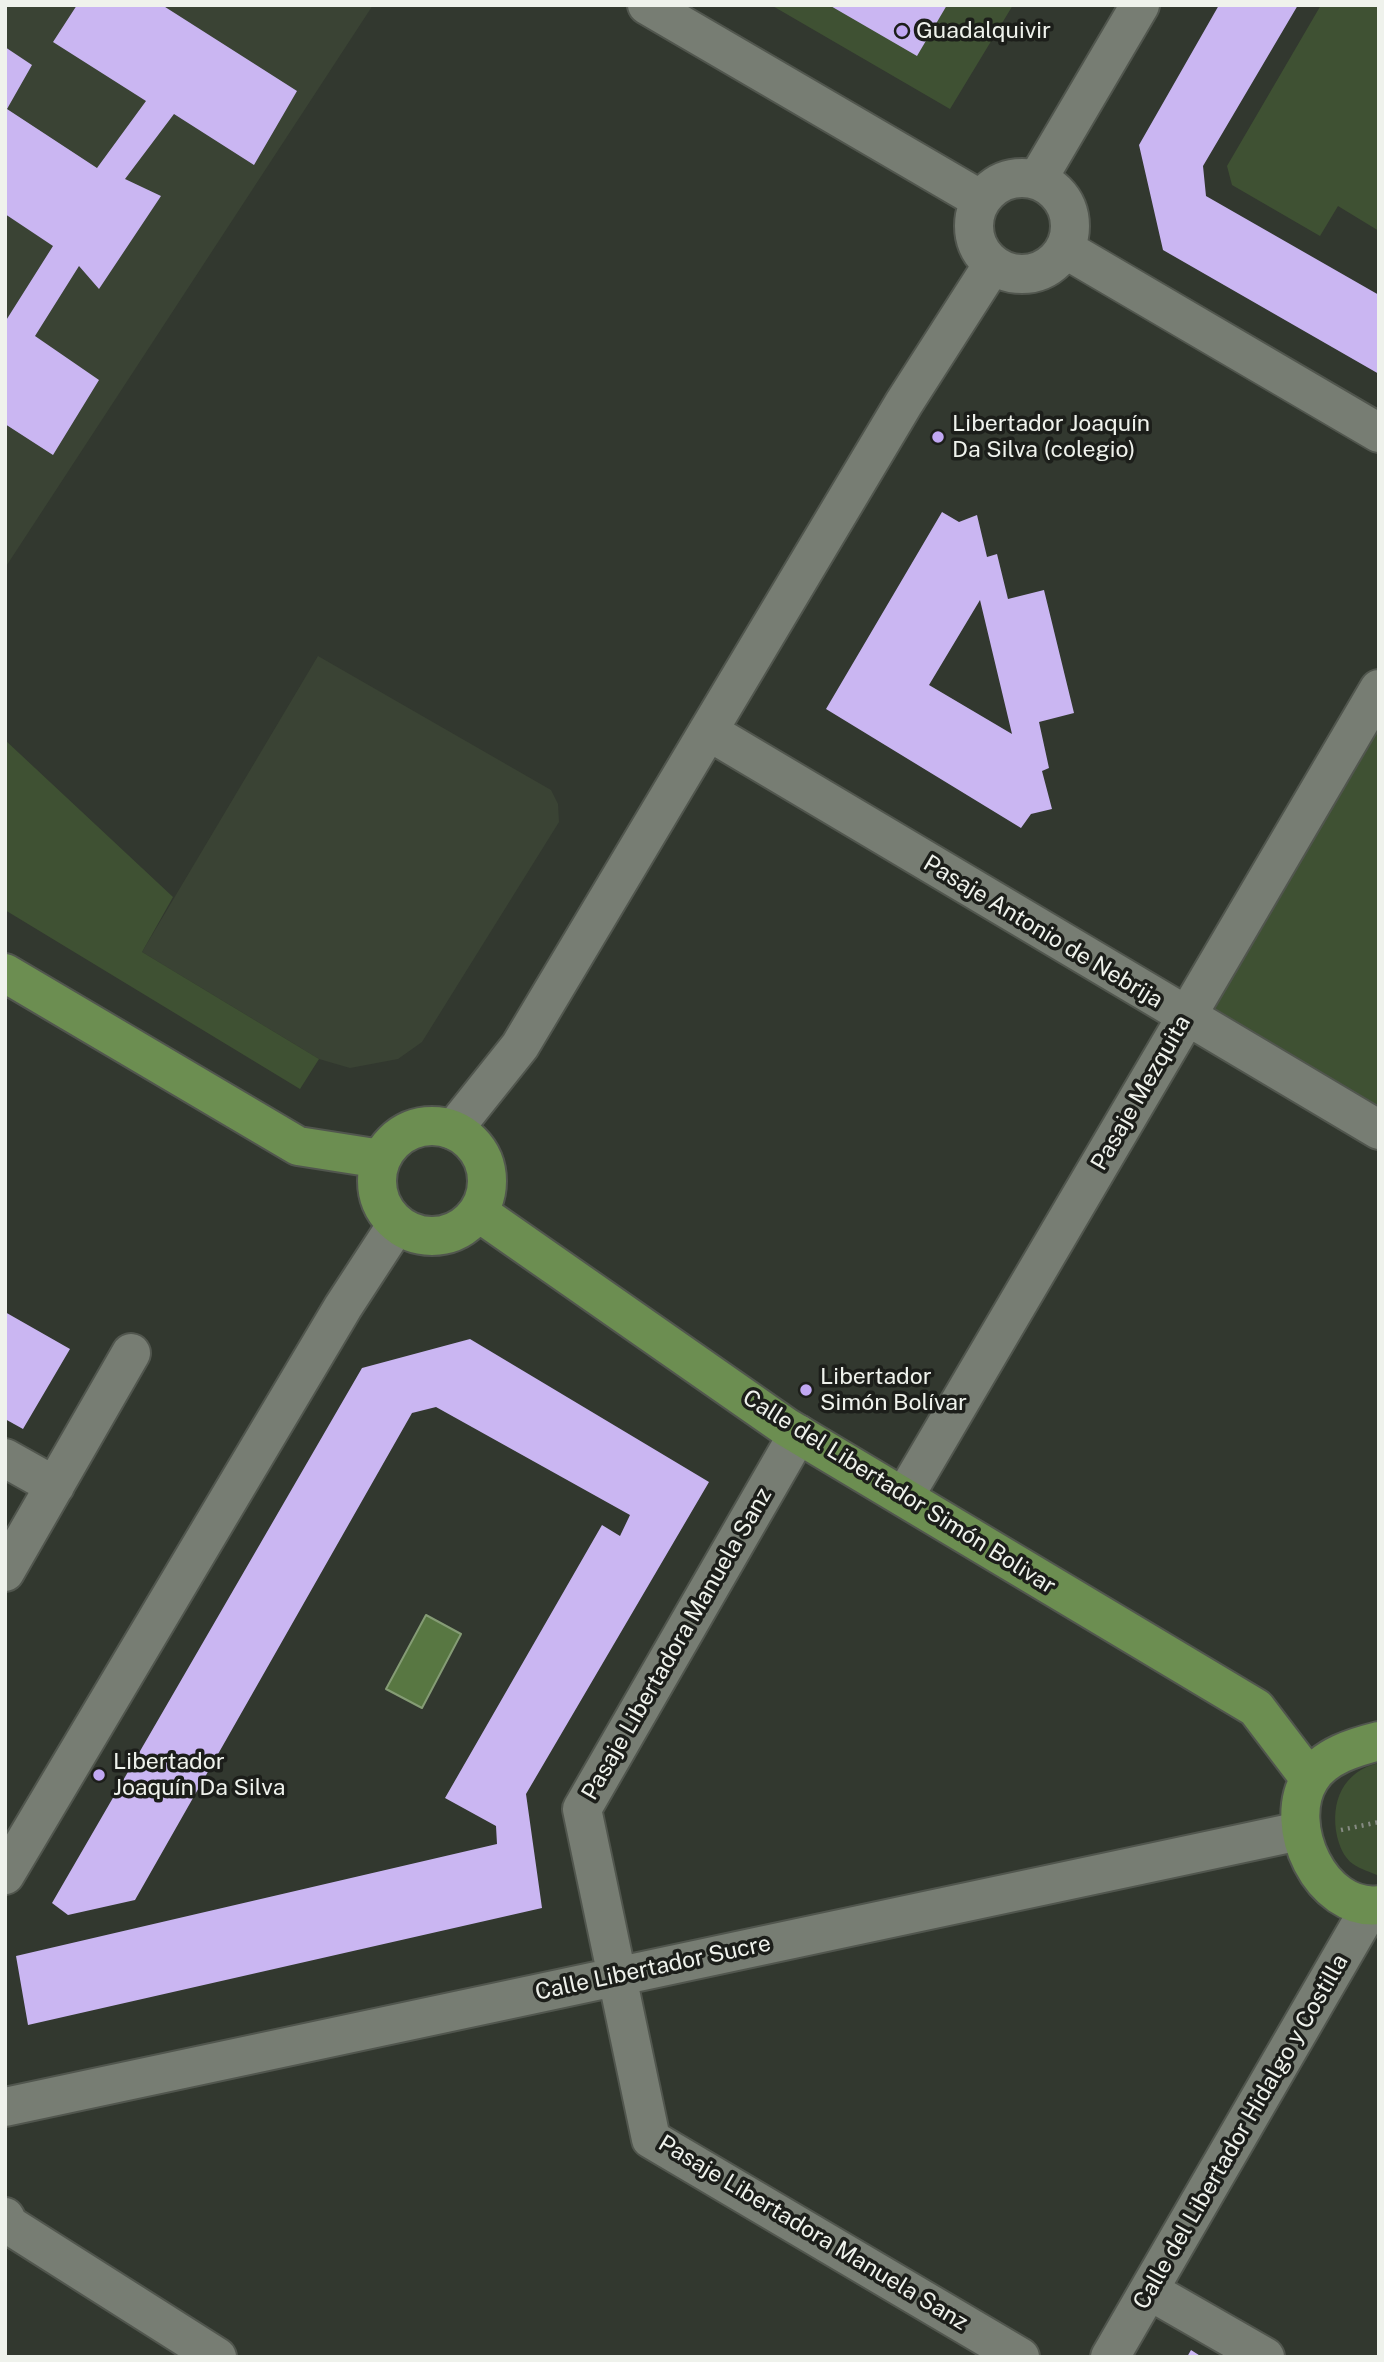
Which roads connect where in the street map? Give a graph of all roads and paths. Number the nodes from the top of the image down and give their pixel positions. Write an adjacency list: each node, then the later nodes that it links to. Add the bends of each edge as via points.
1 (647, 5): 4 (street)
2 (1140, 5): 3 (street)
3 (1037, 180): 4 (street, via 1005,180); 5 (street, via 1063,200 1070,216)
4 (981, 200): 6 (street, via 974,227 976,242)
5 (1065, 248): 6 (street, via 1041,271 1008,272); 7 (street)
6 (993, 264): 9 (street, via 904,403)
7 (1379, 433)
8 (1379, 689): 11 (street, Pasaje Mezquita)
9 (708, 731): 11 (street, Pasaje Antonio de Nebrija); 12 (street, via 520,1046)
10 (5, 973): 14 (main road, via 298,1146)
11 (1186, 1017): 13 (street, Pasaje Antonio de Nebrija); 21 (street, Pasaje Mezquita)
12 (453, 1130): 14 (main road, via 420,1127 404,1133); 15 (main road, via 478,1151 485,1166 484,1197)
13 (1379, 1130)
14 (382, 1159): 16 (main road, via 378,1194)
15 (478, 1212): 16 (main road, via 449,1234 413,1233); 18 (main road, Calle del Libertador Simón Bolivar)
16 (397, 1224): 27 (street)
17 (131, 1353): 20 (street)
18 (798, 1434): 21 (main road, Calle del Libertador Simón Bolivar); 29 (street, Pasaje Libertadora Manuela Sanz, via 582,1808)
19 (5, 1458): 20 (street)
20 (55, 1486): 22 (street)
21 (904, 1497): 24 (main road, Calle del Libertador Simón Bolivar, via 1256,1708)
22 (5, 1572)
23 (1379, 1741): 24 (main road, via 1331,1759)
24 (1310, 1779): 26 (main road, via 1302,1803)
25 (1379, 1822): 26 (path)
26 (1318, 1831): 28 (main road, via 1312,1866 1336,1893); 29 (street, Calle Libertador Sucre)
27 (5, 1875)
28 (1375, 1905): 32 (street, Calle del Libertador Hidalgo y Costilla)
29 (618, 1976): 30 (street, Calle Libertador Sucre); 34 (street, Pasaje Libertadora Manuela Sanz, via 651,2139)
30 (5, 2107)
31 (5, 2217): 33 (street, via 9,2225)
32 (1150, 2291): 35 (street, Calle del Libertador Hidalgo y Costilla); 36 (street)
33 (216, 2357)
34 (1020, 2357)
35 (1110, 2357)
36 (1265, 2357)

